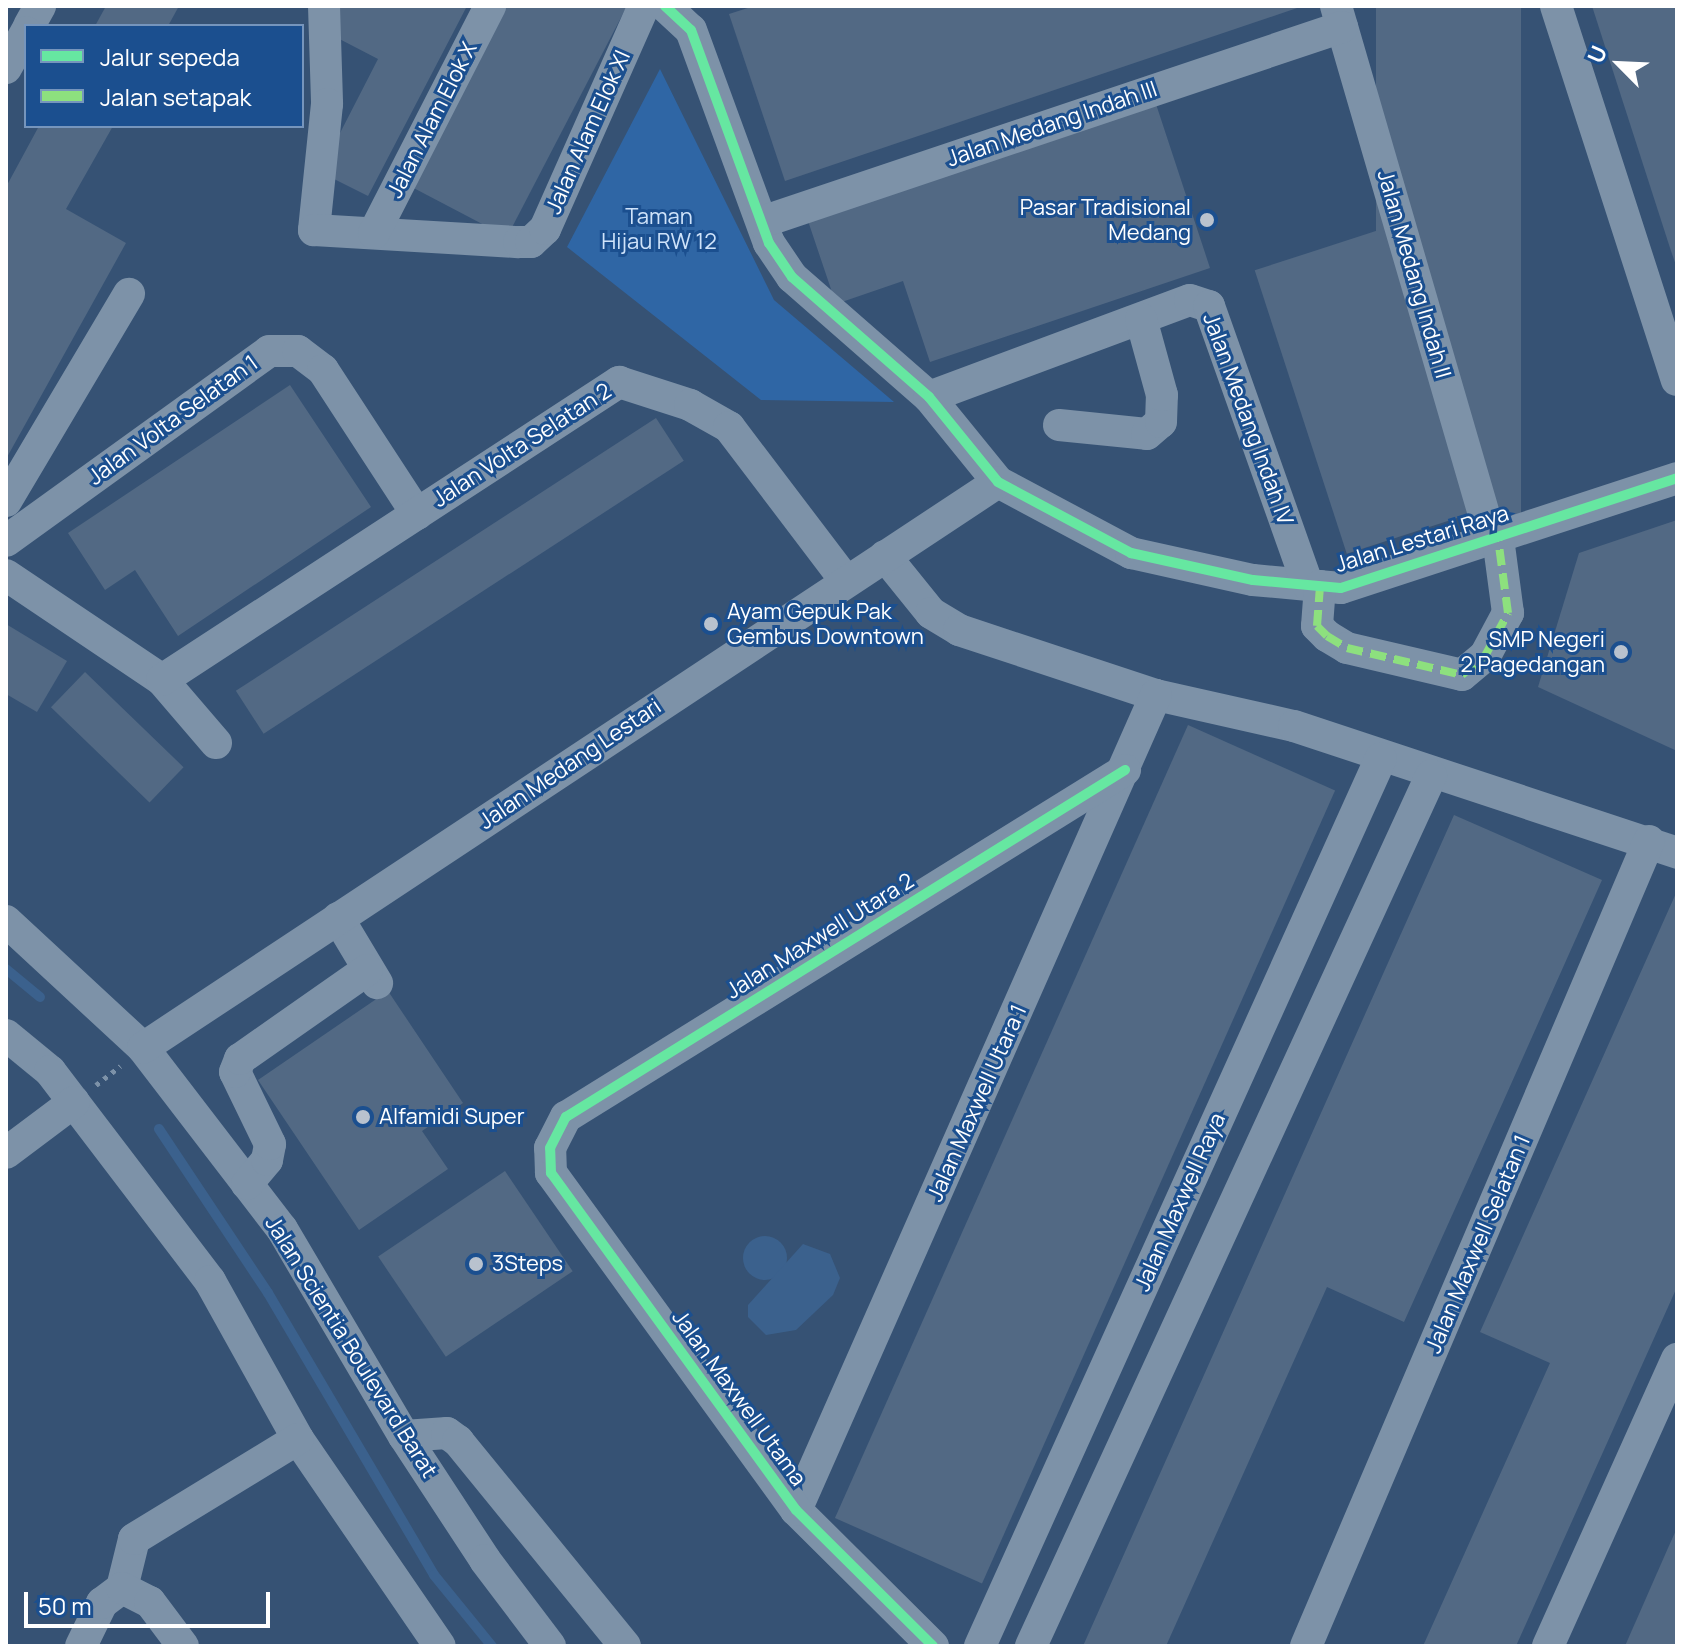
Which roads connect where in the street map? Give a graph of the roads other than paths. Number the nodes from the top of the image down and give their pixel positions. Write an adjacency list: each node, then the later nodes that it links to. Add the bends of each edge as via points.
1 (40, 6): 8 (street)
2 (324, 6): 12 (street, Jalan Alam Elok XI, via 327,104 312,226)
3 (490, 6): 12 (street, Jalan Alam Elok X)
4 (644, 6): 12 (street, Jalan Alam Elok XI, via 540,235 519,242)
5 (1556, 6): 15 (street)
6 (673, 9): 11 (street, via 697,44)
7 (1339, 16): 11 (street, Jalan Medang Indah III); 22 (street, Jalan Medang Indah II)
8 (30, 24)
9 (24, 36): 10 (street)
10 (6, 68)
11 (762, 222): 16 (street, via 792,277)
12 (374, 233)
13 (129, 294): 20 (street)
14 (1141, 319): 16 (street, Jalan Medang Indah IV); 17 (street, via 1162,395 1161,422 1147,434); 27 (street, Jalan Medang Indah IV, via 1190,300 1209,306)
15 (1677, 380)
16 (929, 397): 19 (street)
17 (1059, 425)
18 (1677, 478): 22 (street, Jalan Lestari Raya)
19 (998, 482): 24 (street, Jalan Medang Lestari); 27 (street, Jalan Lestari Raya, via 1131,553)
20 (6, 501)
21 (417, 514): 23 (street, Jalan Volta Selatan 1, via 323,370 298,351 269,351); 26 (street, Jalan Volta Selatan 2, via 619,382 690,405 729,427); 28 (street, Jalan Volta Selatan 2)
22 (1495, 540): 27 (street, Jalan Lestari Raya, via 1341,588); 27 (street, Jalan Medang Indah II, via 1508,613 1485,656 1462,675 1361,652 1327,636 1317,626)
23 (6, 541)
24 (885, 556): 26 (street, Jalan Medang Lestari); 29 (street, via 931,613 959,630)
25 (6, 575): 28 (street)
26 (846, 581): 35 (street, Jalan Medang Lestari)
27 (1314, 586)
28 (162, 680): 30 (street)
29 (1156, 695): 31 (street, via 1294,726); 32 (street, Jalan Maxwell Utara 1)
30 (216, 743)
31 (1381, 758): 33 (street); 39 (street, Jalan Maxwell Raya)
32 (1125, 770): 42 (street, Jalan Maxwell Utara 2, via 566,1117); 50 (street, Jalan Maxwell Utara 1)
33 (1431, 776): 34 (street); 40 (street)
34 (1663, 847): 60 (street, Jalan Maxwell Selatan 1)
35 (338, 918): 38 (street, Jalan Medang Lestari); 44 (street, via 372,976 240,1059 235,1072 270,1144 267,1160)
36 (6, 921): 38 (street, Jalan Scientia Boulevard Barat)
37 (6, 1035): 41 (street, via 50,1071)
38 (143, 1048): 44 (street, Jalan Scientia Boulevard Barat)
39 (1236, 1077): 40 (street); 46 (street, Jalan Maxwell Raya)
40 (1281, 1099): 47 (street)
41 (74, 1102): 43 (street); 49 (street, via 210,1281)
42 (550, 1148): 50 (street, Jalan Maxwell Utama, via 551,1173)
43 (6, 1153)
44 (247, 1184): 48 (street, Jalan Scientia Boulevard Barat, via 282,1229)
45 (1677, 1359): 61 (street)
46 (1095, 1391): 47 (street); 58 (street, Jalan Maxwell Raya)
47 (1138, 1411): 59 (street)
48 (404, 1436): 55 (street, Jalan Scientia Boulevard Barat); 56 (street, via 447,1433 458,1441)
49 (298, 1439): 51 (street, via 134,1539); 54 (street)
50 (796, 1510): 57 (street, Jalan Maxwell Utama)
51 (112, 1595): 52 (street); 53 (street, via 150,1602)
52 (81, 1646)
53 (183, 1646)
54 (440, 1646)
55 (550, 1646)
56 (625, 1646)
57 (933, 1646)
58 (980, 1646)
59 (1031, 1646)
60 (1306, 1646)
61 (1548, 1646)

